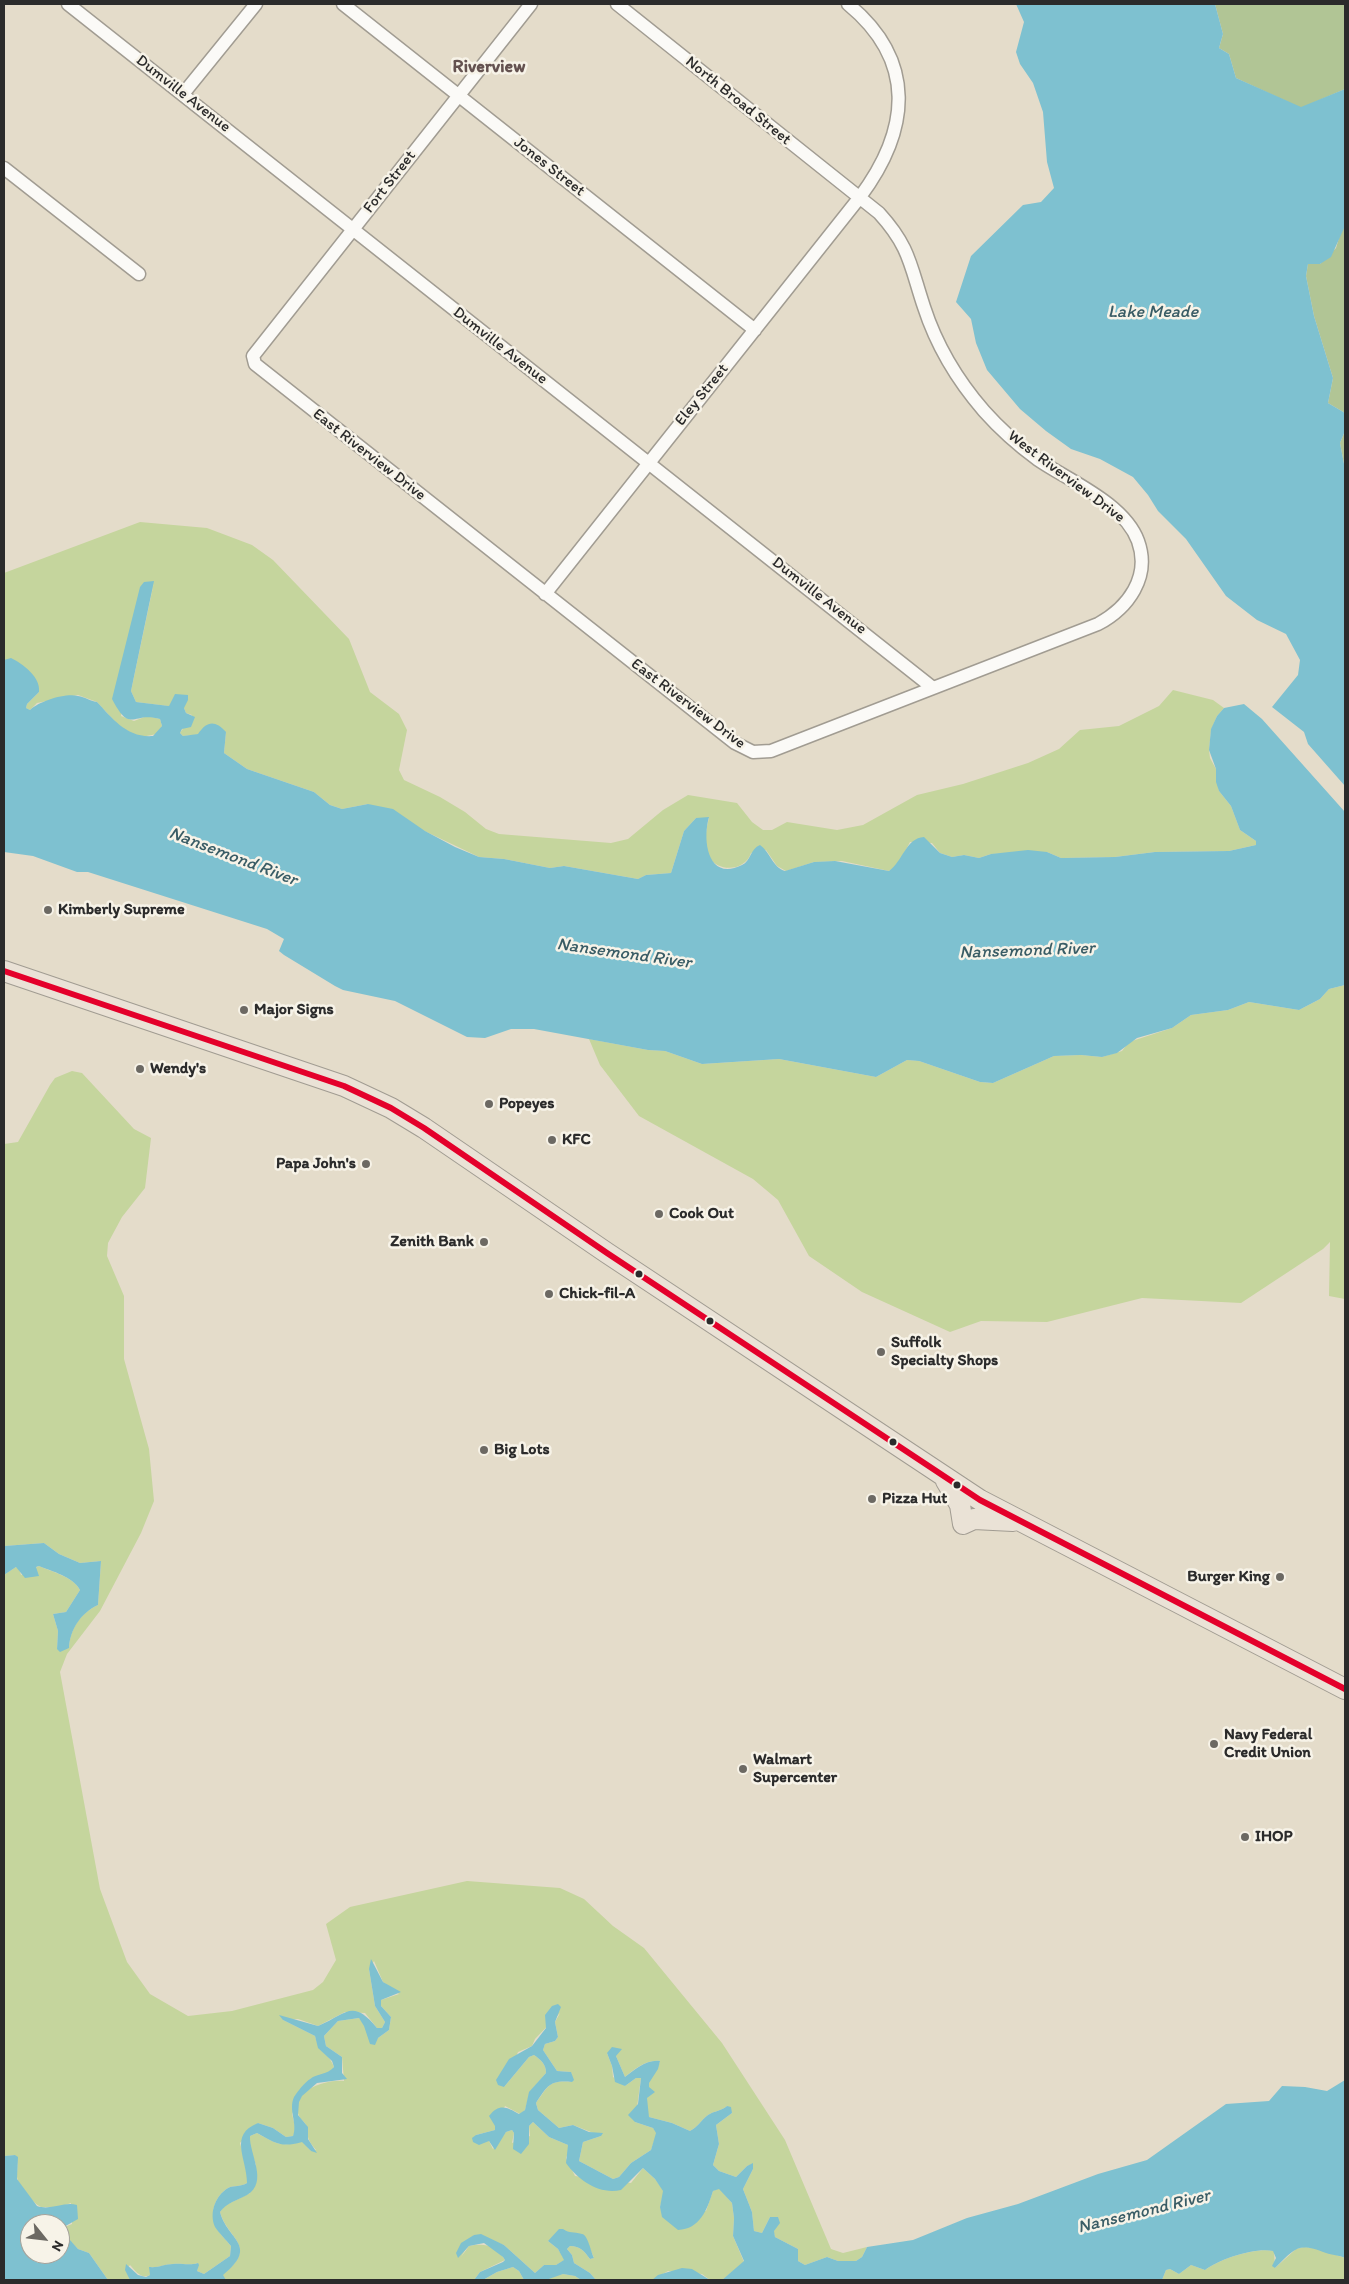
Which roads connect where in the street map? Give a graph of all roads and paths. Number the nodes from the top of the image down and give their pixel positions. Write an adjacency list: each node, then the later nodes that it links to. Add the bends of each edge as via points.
1 (68, 4): 7 (street, Dumville Avenue)
2 (256, 4): 7 (street)
3 (343, 4): 8 (street, Jones Street)
4 (531, 4): 8 (street, Fort Street)
5 (616, 4): 10 (street, North Broad Street)
6 (848, 4): 10 (street, via 861,14 883,43 893,66 898,91 898,116 892,141 875,176)
7 (183, 94): 11 (street, Dumville Avenue)
8 (459, 95): 11 (street, Fort Street); 13 (street, Jones Street)
9 (4, 168): 12 (street)
10 (860, 197): 13 (street, Eley Street); 16 (street, West Riverview Drive, via 879,212 902,240 934,333 950,363 984,410 1035,457 1119,513)
11 (353, 229): 14 (street, Fort Street, via 253,356); 15 (street, Dumville Avenue)
12 (139, 274)
13 (755, 330): 15 (street, Eley Street)
14 (253, 362): 17 (street, East Riverview Drive)
15 (648, 462): 17 (street, Eley Street); 18 (street, Dumville Avenue)
16 (1138, 540): 18 (street, East Riverview Drive, via 1142,564 1136,588 1121,610 1110,618)
17 (546, 594): 18 (street, East Riverview Drive, via 735,743 753,752 771,751)
18 (933, 688)
19 (4, 971): 20 (main road, via 344,1086 391,1108)
20 (938, 1472): 21 (main road); 21 (main road, via 950,1485 960,1505 963,1524 974,1520)
21 (1018, 1522): 22 (main road)
22 (1345, 1689)

